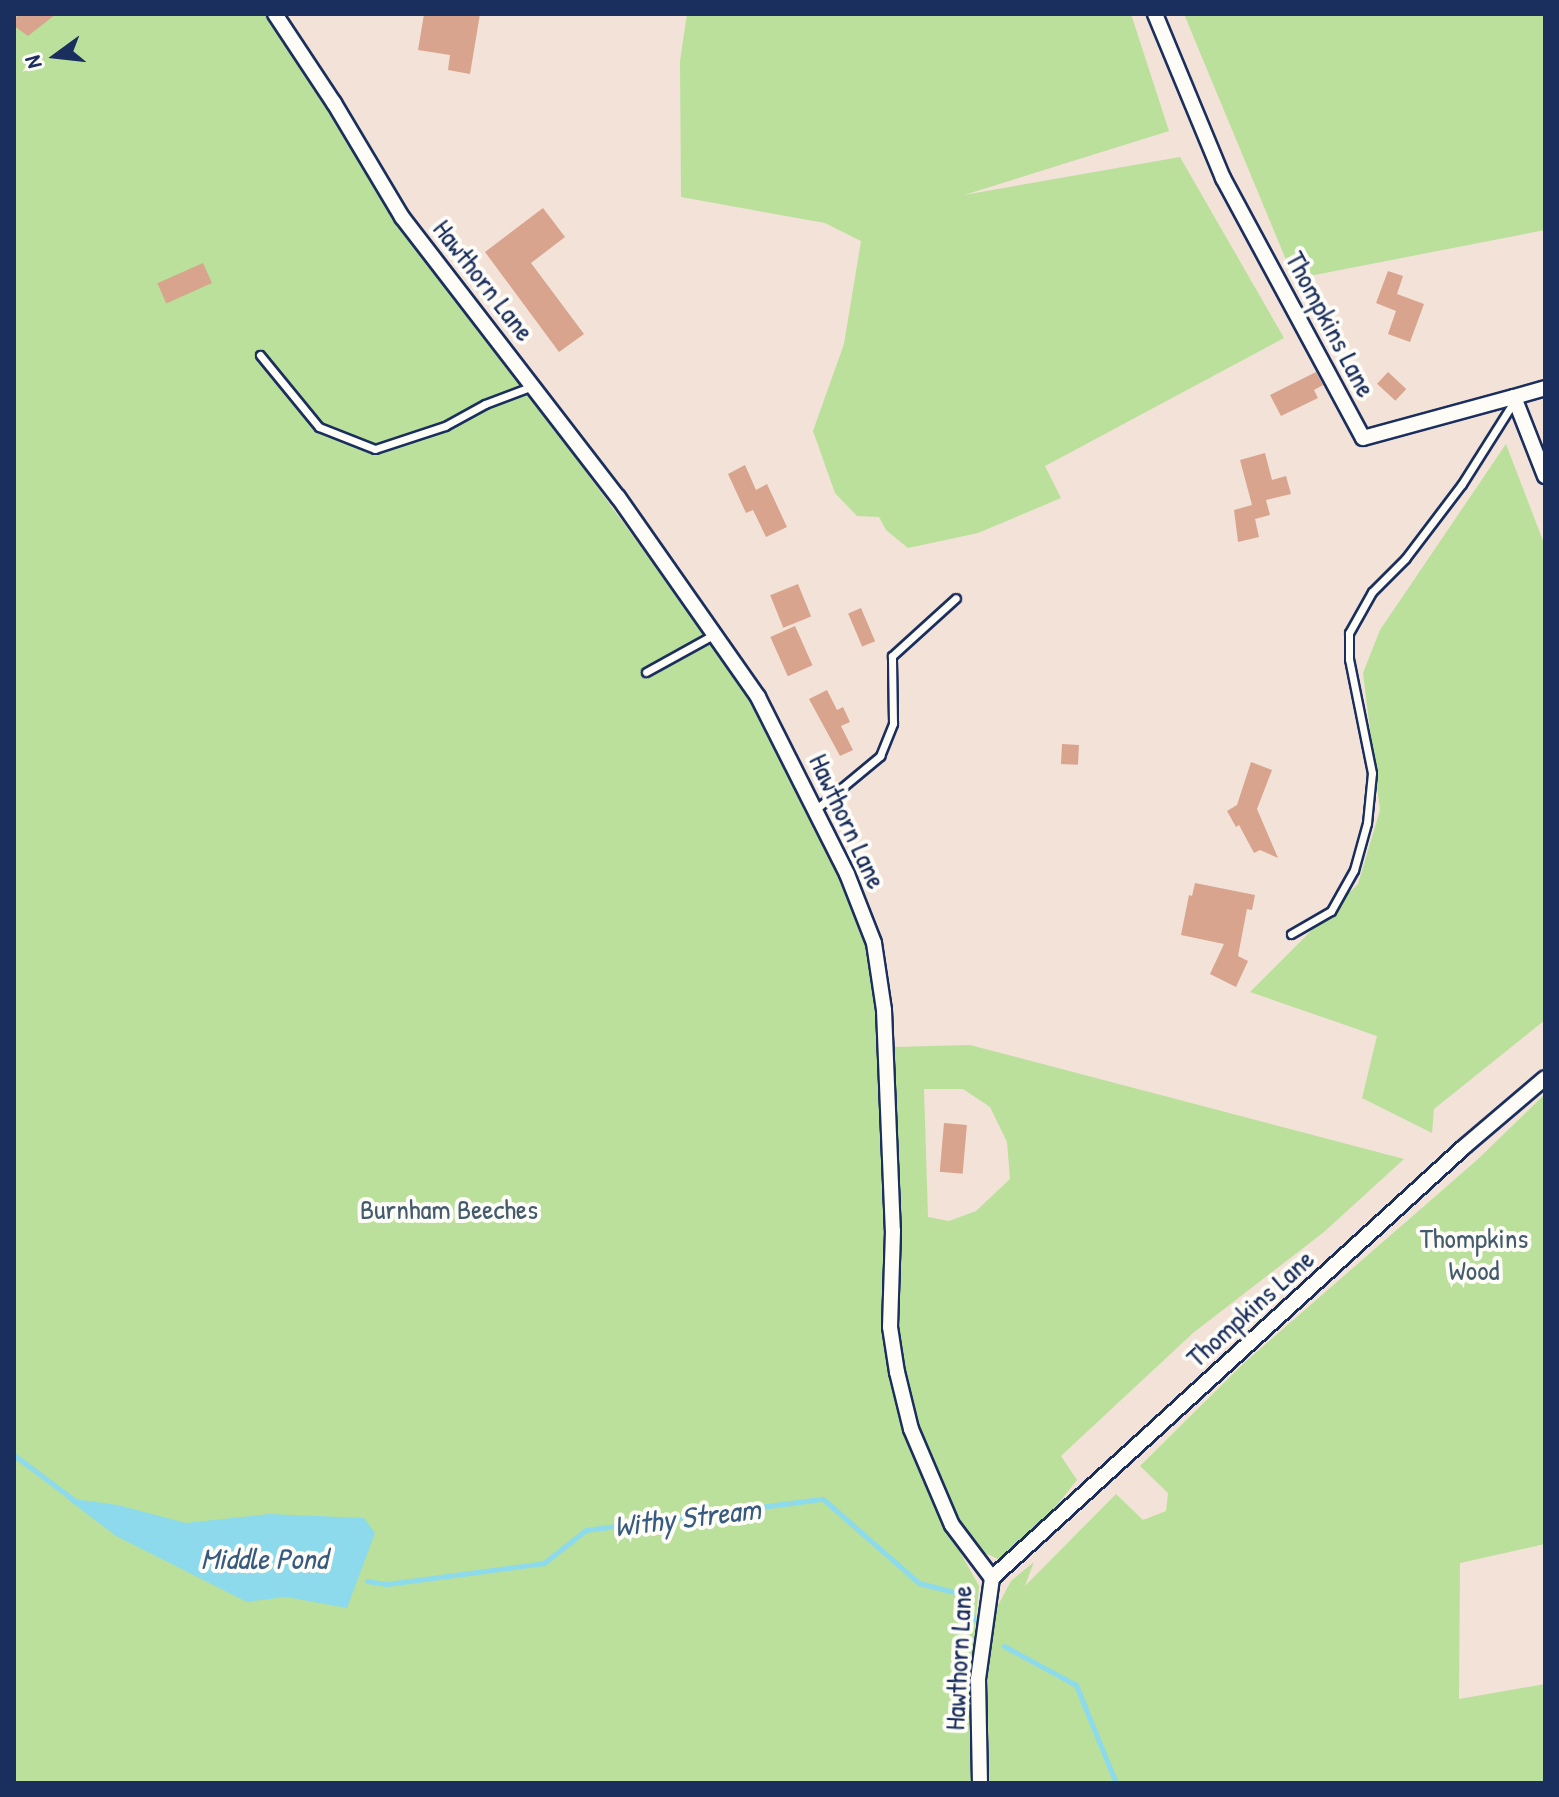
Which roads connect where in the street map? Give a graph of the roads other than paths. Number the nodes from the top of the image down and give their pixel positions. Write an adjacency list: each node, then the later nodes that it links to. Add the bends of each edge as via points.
1 (275, 14): 4 (street, Hawthorn Lane, via 402,217)
2 (1155, 14): 6 (street, Thompkins Lane, via 1223,178 1363,438)
3 (260, 355): 4 (lane, via 319,427 375,449 445,426)
4 (533, 386): 9 (street, Hawthorn Lane)
5 (1545, 388): 6 (street)
6 (1514, 398): 7 (street); 12 (lane, via 1462,484 1405,559 1372,592 1349,633 1349,659 1372,773 1367,823 1354,870 1331,911)
7 (1545, 476)
8 (956, 598): 11 (lane, via 892,656 893,723 880,756)
9 (713, 635): 10 (lane); 11 (street, Hawthorn Lane, via 758,697)
10 (646, 672)
11 (815, 810): 14 (street, Hawthorn Lane, via 874,943 884,1010 893,1217 890,1327 897,1372 911,1429 952,1525)
12 (1291, 934)
13 (1545, 1078): 14 (street, Thompkins Lane)
14 (992, 1578): 15 (street, Hawthorn Lane, via 978,1679)
15 (980, 1783)

